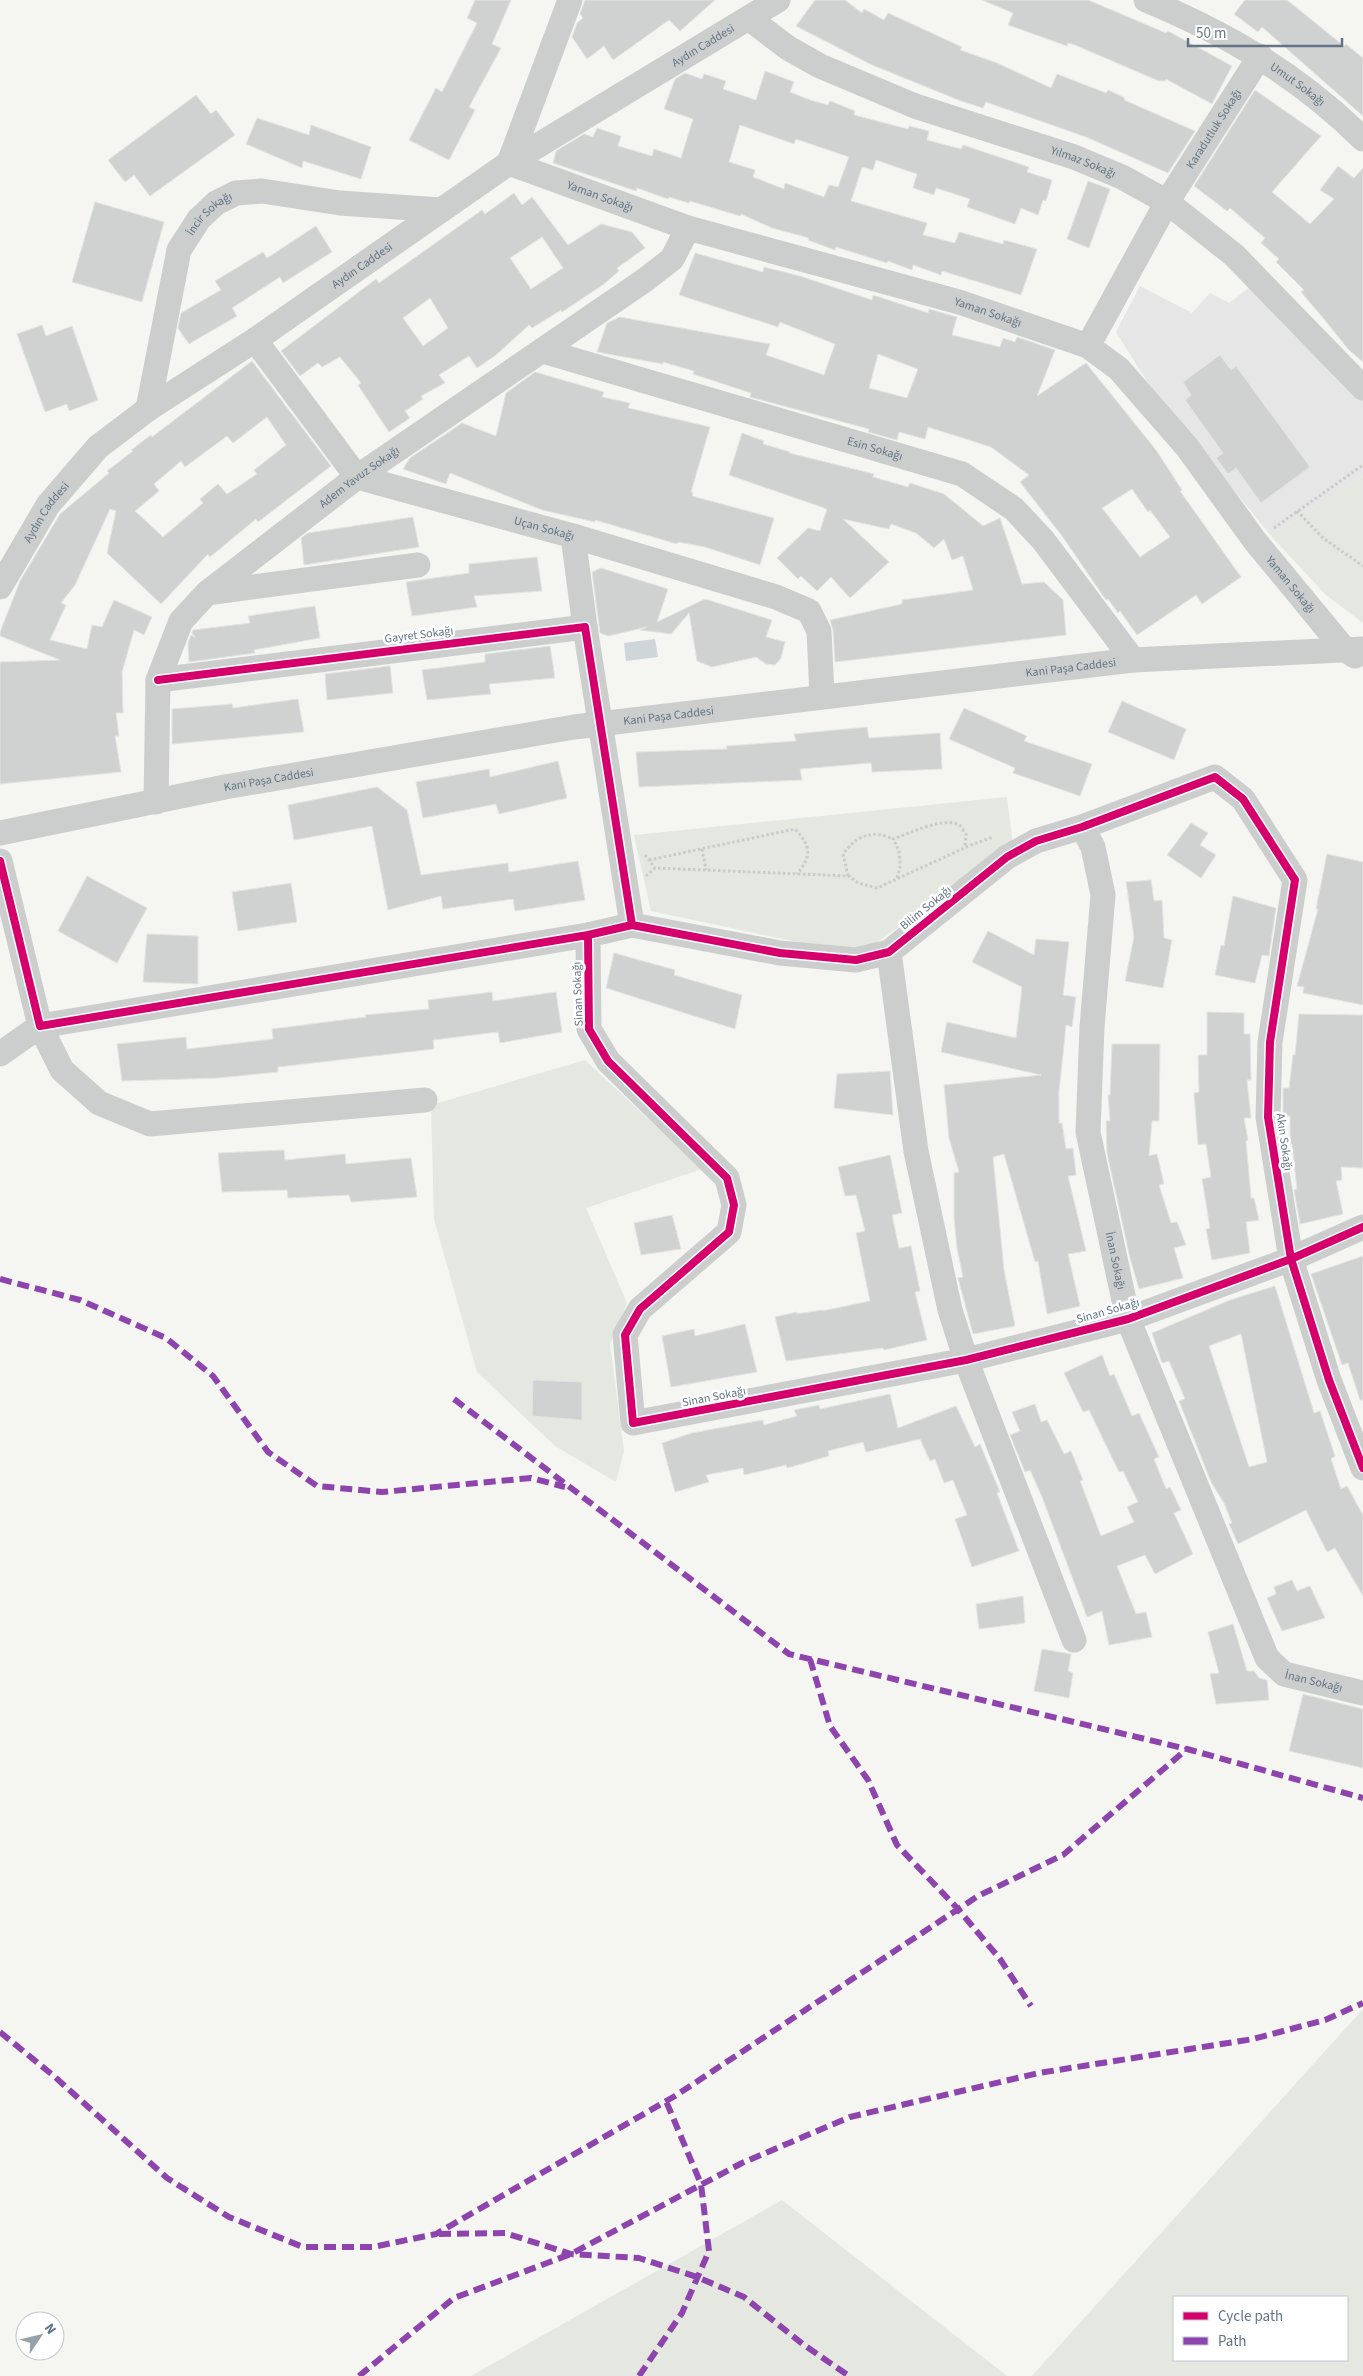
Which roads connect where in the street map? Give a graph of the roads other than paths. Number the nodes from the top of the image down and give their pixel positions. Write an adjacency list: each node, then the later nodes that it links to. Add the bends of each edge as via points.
1 (570, 0): 7 (street)
2 (778, 0): 4 (street, Aydın Caddesi)
3 (1146, 0): 5 (street, Umut Sokağı, via 1193,19)
4 (750, 19): 7 (street, Aydın Caddesi); 8 (street, Yılmaz Sokağı, via 788,48 820,66 915,106 1074,157 1122,177)
5 (1260, 56): 6 (street, Umut Sokağı, via 1338,115); 8 (street, Karadutluk Sokağı)
6 (1363, 139)
7 (509, 162): 9 (street, Aydın Caddesi); 10 (street, Yaman Sokağı)
8 (1167, 202): 12 (street, Karadutluk Sokağı); 14 (street, Yılmaz Sokağı, via 1234,256)
9 (441, 210): 11 (street, Aydın Caddesi); 15 (street, İncir Sokağı, via 340,203 262,191 236,193 216,203 199,219 179,250)
10 (688, 228): 12 (street, Yaman Sokağı, via 959,302); 13 (street, Adem Yavuz Sokağı, via 672,259)
11 (255, 340): 15 (street, Aydın Caddesi); 16 (street)
12 (1088, 346): 22 (street, Yaman Sokağı, via 1119,369 1187,447 1255,541)
13 (543, 351): 16 (street, Adem Yavuz Sokağı); 23 (street, Esin Sokağı, via 962,474 1014,509 1043,540)
14 (1363, 388)
15 (148, 409): 19 (street, Aydın Caddesi, via 98,447 48,505)
16 (357, 477): 17 (street, Uçan Sokağı); 20 (street, Adem Yavuz Sokağı)
17 (573, 536): 21 (street); 25 (street, Uçan Sokağı, via 776,596 809,611 819,632)
18 (418, 565): 20 (street)
19 (0, 587)
20 (207, 593): 24 (street, Adem Yavuz Sokağı, via 181,621)
21 (585, 627): 24 (street, Gayret Sokağı); 26 (street)
22 (1356, 653): 23 (street, Kani Paşa Caddesi)
23 (1134, 660): 25 (street, Kani Paşa Caddesi)
24 (158, 680): 28 (street, Adem Yavuz Sokağı)
25 (822, 696): 26 (street, Kani Paşa Caddesi)
26 (602, 724): 28 (street, Kani Paşa Caddesi, via 225,787); 32 (street)
27 (1216, 777): 29 (street, Bilim Sokağı); 39 (street, Akın Sokağı, via 1243,799 1295,880 1270,1042 1268,1117)
28 (156, 802): 30 (street, Kani Paşa Caddesi)
29 (1082, 827): 34 (street, Bilim Sokağı, via 1036,841 1007,857); 40 (street, İnan Sokağı, via 1093,847 1103,895 1092,1027 1088,1132)
30 (0, 833)
31 (0, 861): 35 (street)
32 (632, 925): 33 (street); 34 (street, Bilim Sokağı, via 780,954 856,960)
33 (588, 935): 35 (street); 41 (street, Sinan Sokağı, via 589,1028 608,1061 727,1178 734,1205 729,1232 640,1310 625,1335 633,1423)
34 (889, 952): 41 (street, via 916,1151 950,1310)
35 (40, 1026): 36 (street); 37 (street, via 62,1070 84,1090 99,1103 150,1124)
36 (0, 1054)
37 (425, 1100)
38 (1363, 1227): 39 (street, Sinan Sokağı)
39 (1291, 1258): 40 (street, Sinan Sokağı); 42 (street, Akın Sokağı, via 1329,1380)
40 (1128, 1319): 41 (street, Sinan Sokağı); 44 (street, İnan Sokağı, via 1267,1658 1284,1674)
41 (966, 1360): 43 (street)
42 (1363, 1468)
43 (1074, 1640)
44 (1363, 1693)

